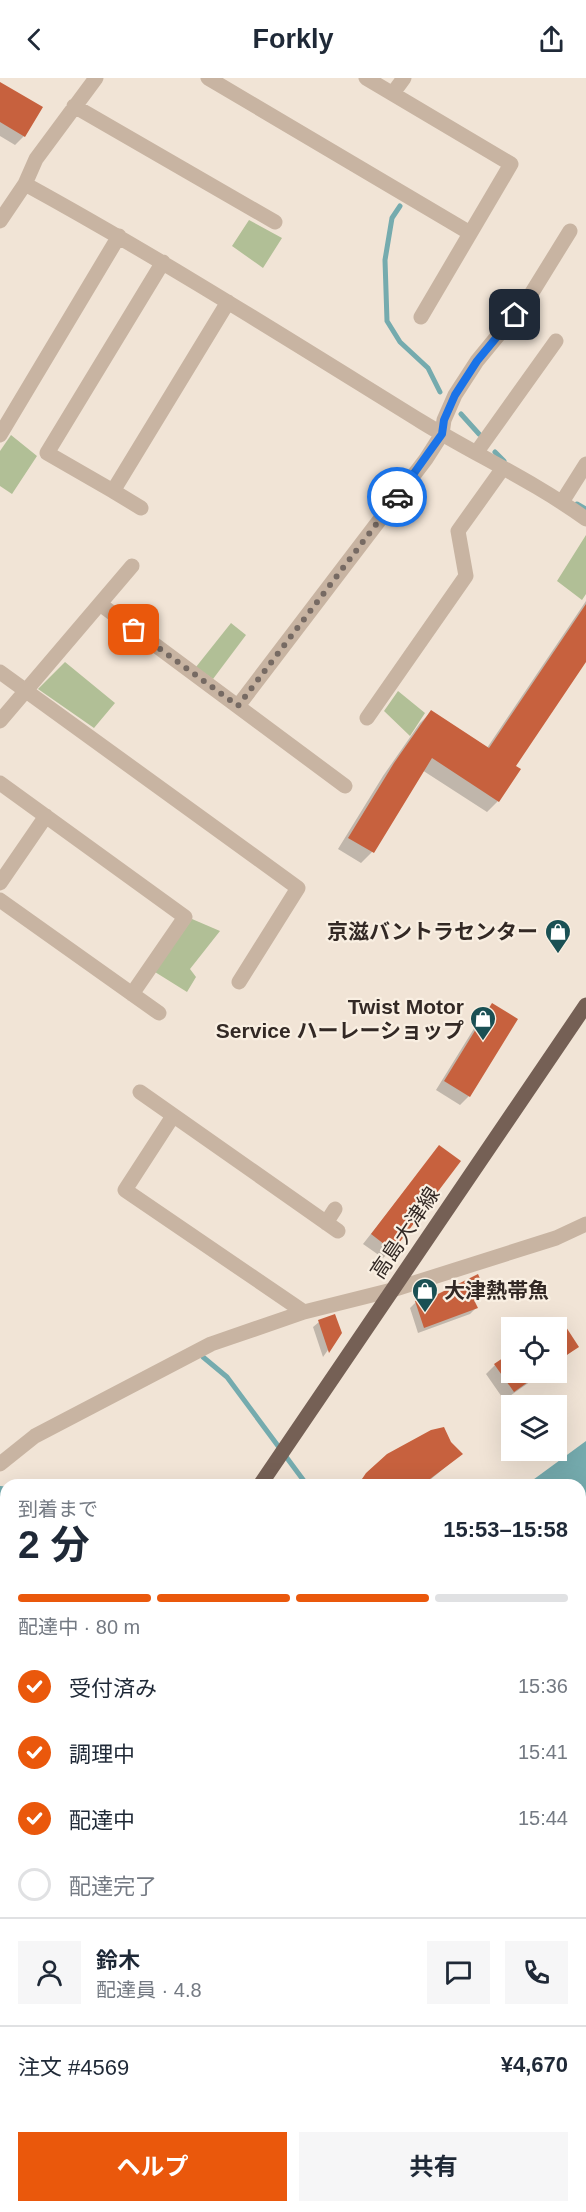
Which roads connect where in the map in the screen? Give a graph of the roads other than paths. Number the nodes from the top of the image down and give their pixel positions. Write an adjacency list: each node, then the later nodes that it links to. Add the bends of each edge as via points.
1 (96, 78): 6 (street)
2 (208, 78): 11 (street)
3 (366, 78): 5 (street)
4 (404, 78): 5 (street)
5 (393, 93): 11 (street, via 511,164)
6 (74, 106): 7 (street, via 36,159); 9 (street)
7 (25, 184): 8 (street); 12 (street)
8 (0, 221)
9 (275, 222)
10 (570, 231): 17 (street, via 528,299 477,361 455,395)
11 (470, 232): 15 (street)
12 (119, 236): 13 (street); 18 (street)
13 (163, 262): 14 (street); 22 (street, via 47,453)
14 (228, 302): 17 (street); 22 (street)
15 (421, 317)
16 (556, 341): 19 (street)
17 (442, 434): 19 (street); 30 (street)
18 (0, 435)
19 (476, 453): 21 (street)
20 (586, 464): 23 (street)
21 (503, 468): 23 (street); 31 (street, via 458,531 466,576)
22 (113, 491): 24 (street)
23 (562, 502): 25 (street)
24 (141, 508)
25 (586, 519)
26 (132, 566): 27 (street)
27 (100, 604): 29 (street); 30 (street)
28 (0, 672): 29 (street)
29 (27, 689): 32 (street); 38 (street, via 298,888)
30 (238, 706): 34 (street)
31 (367, 718)
32 (0, 721)
33 (0, 783): 35 (street)
34 (345, 786)
35 (46, 816): 36 (street); 39 (street, via 185,917)
36 (0, 883)
37 (0, 900): 39 (street)
38 (239, 982)
39 (132, 994): 41 (street)
40 (586, 1005): 46 (main road, 高島大津線)
41 (159, 1013)
42 (140, 1092): 43 (street)
43 (173, 1116): 44 (street, via 332,1227); 47 (street, via 125,1190)
44 (335, 1209)
45 (586, 1224): 46 (street, via 556,1238)
46 (392, 1290): 47 (street); 49 (main road, 高島大津線)
47 (304, 1311): 48 (street, via 211,1344 179,1360 35,1436)
48 (0, 1464)
49 (264, 1479)

